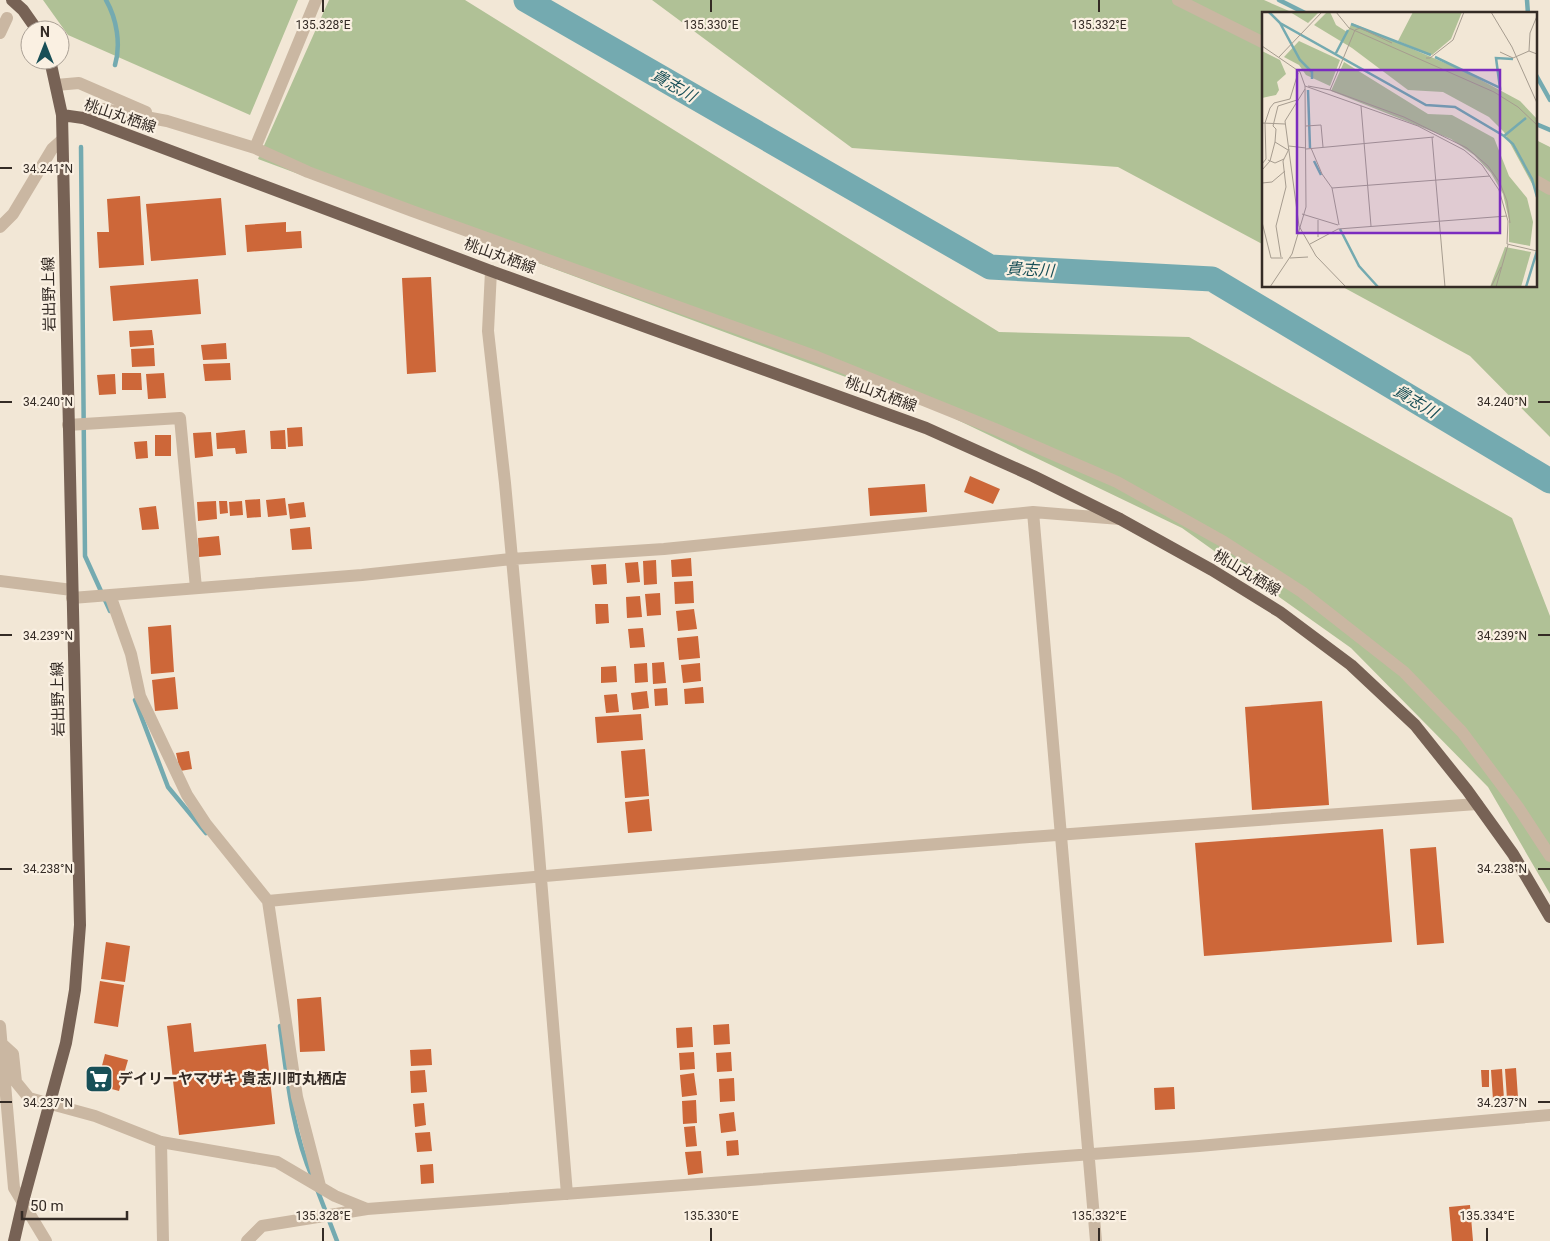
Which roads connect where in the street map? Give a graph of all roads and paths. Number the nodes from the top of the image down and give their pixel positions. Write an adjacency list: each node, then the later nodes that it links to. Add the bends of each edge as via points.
1 (12, 0): 5 (main road)
2 (316, 0): 14 (street)
3 (1178, 0): 7 (street)
4 (7, 18): 6 (street)
5 (30, 20)
6 (0, 33)
7 (1262, 42)
8 (52, 70): 9 (main road, 岩出野上線)
9 (56, 85): 10 (main road, 岩出野上線); 12 (street, via 79,82)
10 (62, 116): 11 (main road, 桃山丸栖線); 13 (main road, 岩出野上線)
11 (83, 118): 12 (street, via 103,109); 18 (main road, 桃山丸栖線)
12 (166, 121): 14 (street)
13 (62, 140): 17 (street, via 52,149 13,214); 19 (main road, 岩出野上線)
14 (255, 148): 29 (street, via 404,208 817,357 1117,482 1224,542 1302,592 1404,672 1462,732)
15 (1538, 182): 16 (street)
16 (1550, 189)
17 (0, 226)
18 (491, 271): 21 (main road, 桃山丸栖線, via 926,428); 22 (street, via 488,331)
19 (68, 425): 24 (street, via 180,418); 25 (main road, 岩出野上線)
20 (1033, 512): 21 (street); 22 (street, via 664,549); 28 (street)
21 (1120, 519): 27 (main road, 桃山丸栖線, via 1280,612 1351,665 1415,725)
22 (511, 559): 24 (street); 30 (street)
23 (0, 581): 25 (street)
24 (196, 588): 26 (street)
25 (72, 594): 26 (street); 35 (main road, 岩出野上線, via 80,925 75,990 66,1043)
26 (110, 595): 31 (street, via 131,654 140,696 188,795 206,824)
27 (1477, 804): 28 (street); 32 (main road, 桃山丸栖線)
28 (1061, 834): 30 (street); 38 (street)
29 (1550, 856)
30 (540, 876): 31 (street); 40 (street)
31 (268, 901): 39 (street, via 297,1098)
32 (1550, 917)
33 (0, 1026): 34 (street)
34 (2, 1044): 35 (street, via 13,1054 16,1082 29,1098); 41 (street, via 14,1188)
35 (50, 1102): 37 (street); 41 (main road, 岩出野上線)
36 (1550, 1115): 38 (street)
37 (161, 1142): 39 (street, via 277,1162); 45 (street)
38 (1089, 1154): 40 (street); 47 (street)
39 (320, 1186): 42 (street)
40 (567, 1194): 42 (street)
41 (23, 1202): 43 (main road, 岩出野上線); 44 (street)
42 (367, 1209): 46 (street, via 262,1226)
43 (14, 1241)
44 (46, 1241)
45 (163, 1241)
46 (247, 1241)
47 (1096, 1241)

